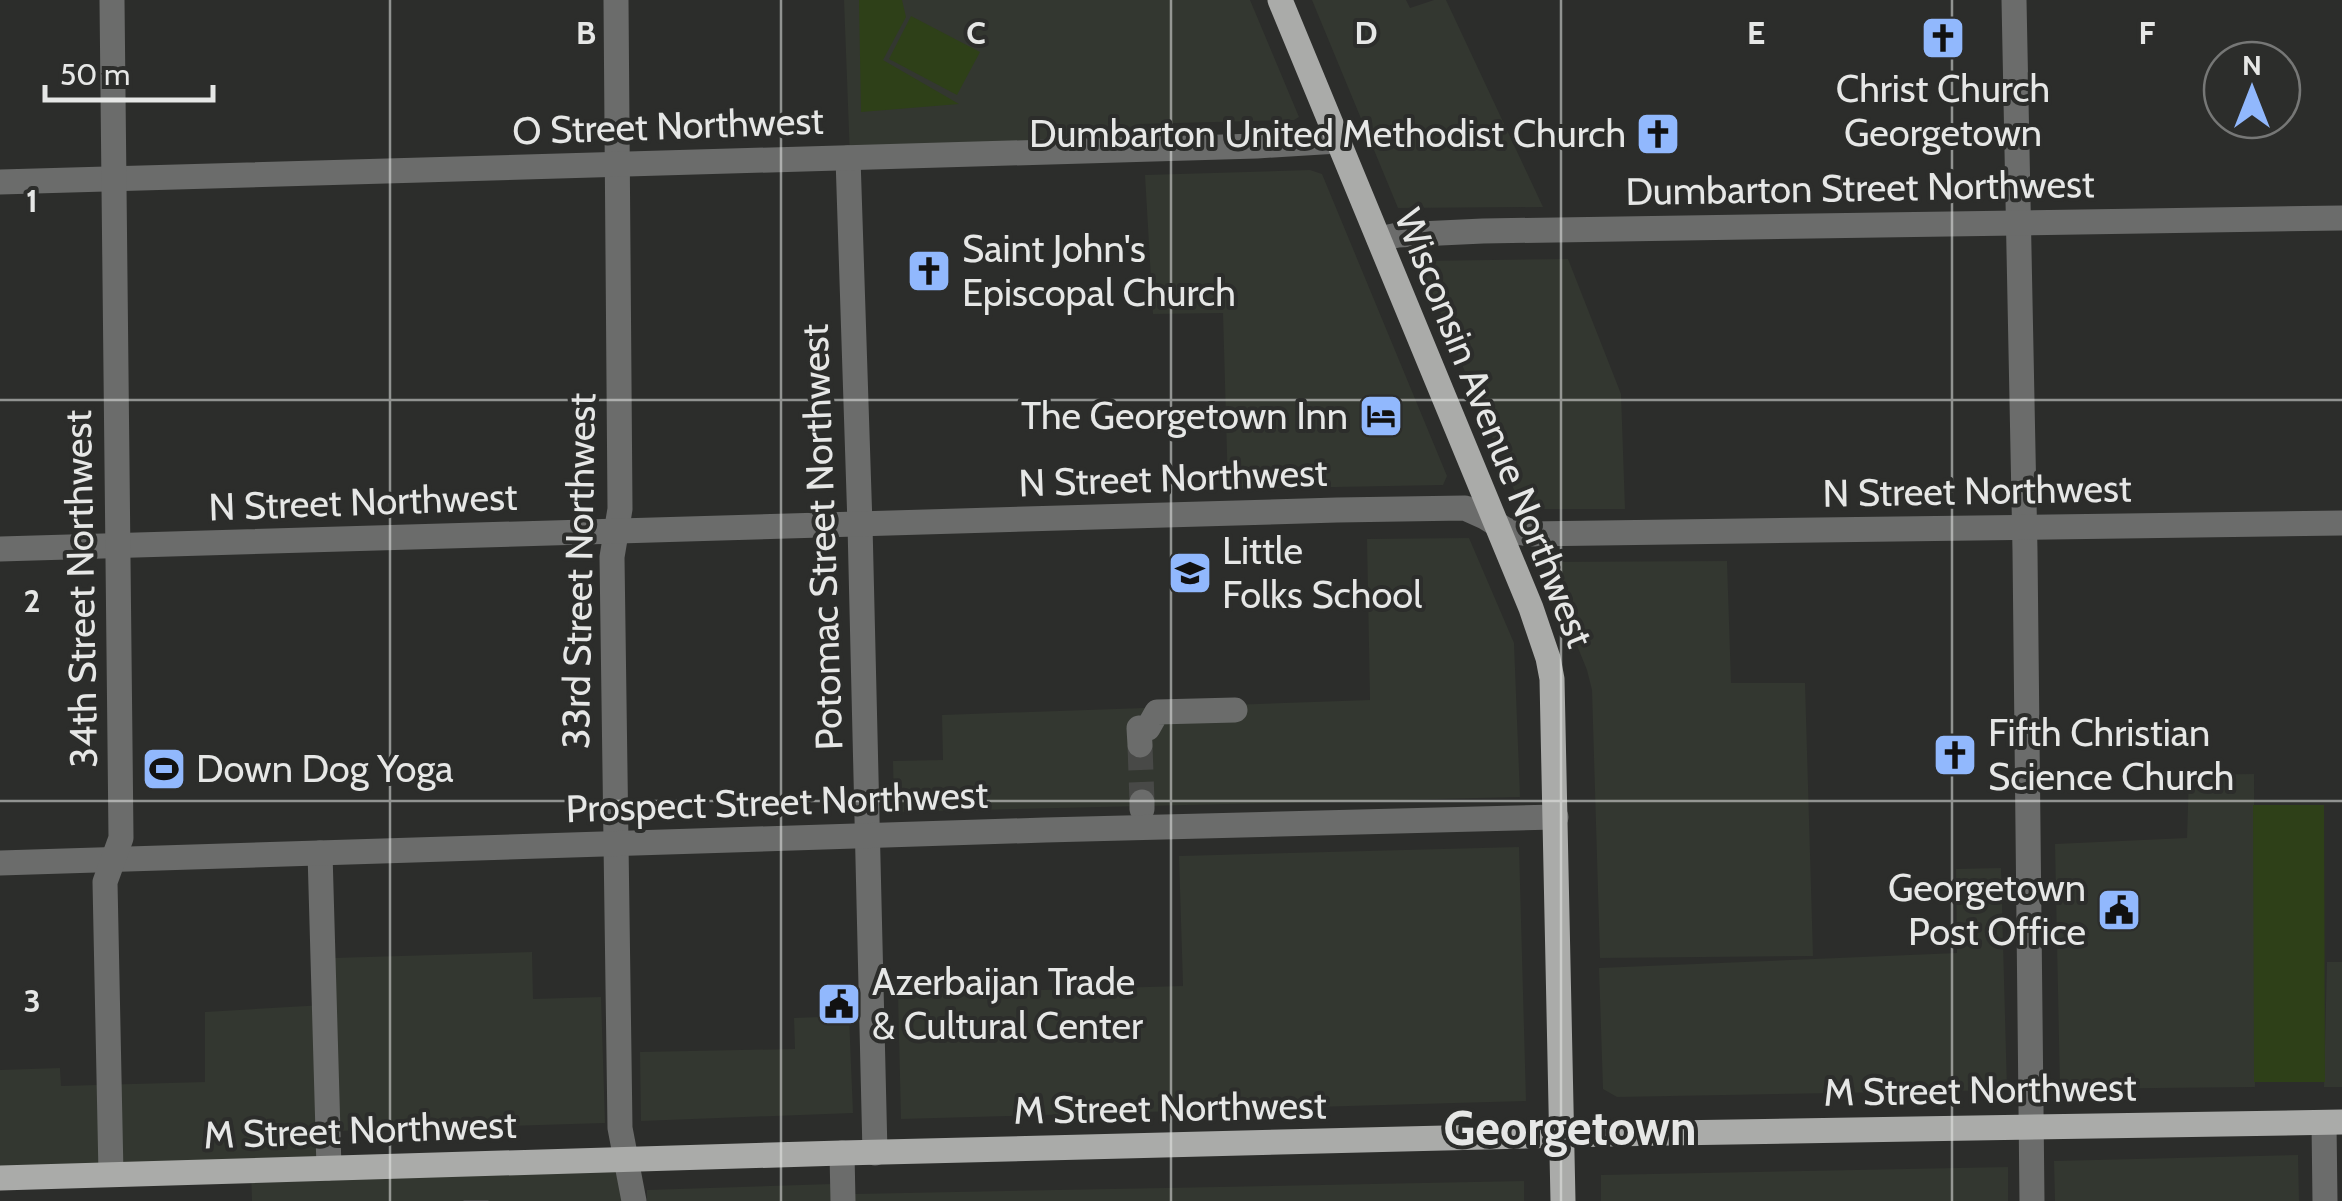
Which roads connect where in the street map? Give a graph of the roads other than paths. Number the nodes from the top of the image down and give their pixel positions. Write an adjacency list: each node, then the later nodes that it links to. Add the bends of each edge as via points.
1 (112, 0): 8 (street, 34th Street Northwest)
2 (616, 0): 7 (street, 33rd Street Northwest)
3 (1280, 0): 5 (main road, Wisconsin Avenue Northwest)
4 (2014, 0): 11 (street)
5 (1338, 141): 6 (street, O Street Northwest); 12 (main road, Wisconsin Avenue Northwest)
6 (848, 158): 7 (street, O Street Northwest); 14 (street, Potomac Street Northwest)
7 (618, 164): 8 (street, O Street Northwest); 17 (street, 33rd Street Northwest)
8 (113, 179): 9 (street, O Street Northwest); 18 (street, 34th Street Northwest)
9 (0, 182)
10 (2342, 218): 11 (street, Dumbarton Street Northwest)
11 (2017, 224): 12 (street, Dumbarton Street Northwest, via 1483,230); 16 (street)
12 (1379, 240): 15 (main road, Wisconsin Avenue Northwest)
13 (2342, 523): 16 (street, N Street Northwest)
14 (860, 525): 15 (street, N Street Northwest, via 1465,508); 17 (street, N Street Northwest); 23 (street, Potomac Street Northwest)
15 (1497, 525): 16 (street, N Street Northwest, via 1528,534); 22 (main road, Wisconsin Avenue Northwest, via 1548,658)
16 (2024, 528): 29 (street)
17 (616, 532): 18 (street, N Street Northwest); 24 (street, 33rd Street Northwest)
18 (119, 546): 19 (street, N Street Northwest); 26 (street, 34th Street Northwest, via 122,838)
19 (0, 550)
20 (1235, 710): 21 (street, via 1156,712 1148,728 1139,728)
21 (1140, 745)
22 (1556, 817): 23 (street, Prospect Street Northwest); 30 (main road, Wisconsin Avenue Northwest)
23 (868, 836): 24 (street, Prospect Street Northwest); 32 (street, Potomac Street Northwest)
24 (614, 844): 25 (street, Prospect Street Northwest); 33 (street, 33rd Street Northwest)
25 (320, 853): 26 (street, Prospect Street Northwest); 34 (street)
26 (113, 858): 27 (street, Prospect Street Northwest); 35 (street, 34th Street Northwest, via 105,882)
27 (0, 863)
28 (2333, 1122): 29 (main road, M Street Northwest); 41 (street)
29 (2031, 1127): 30 (main road, M Street Northwest); 40 (street)
30 (1562, 1136): 32 (main road, M Street Northwest); 39 (main road, Wisconsin Avenue Northwest)
31 (842, 1153): 32 (main road, M Street Northwest); 33 (main road, M Street Northwest); 38 (street)
32 (875, 1153)
33 (626, 1160): 34 (main road, M Street Northwest); 37 (street, 33rd Street Northwest)
34 (329, 1168): 35 (main road, M Street Northwest)
35 (111, 1174): 36 (main road, M Street Northwest)
36 (0, 1178)
37 (634, 1201)
38 (844, 1201)
39 (1564, 1201)
40 (2032, 1201)
41 (2326, 1201)

